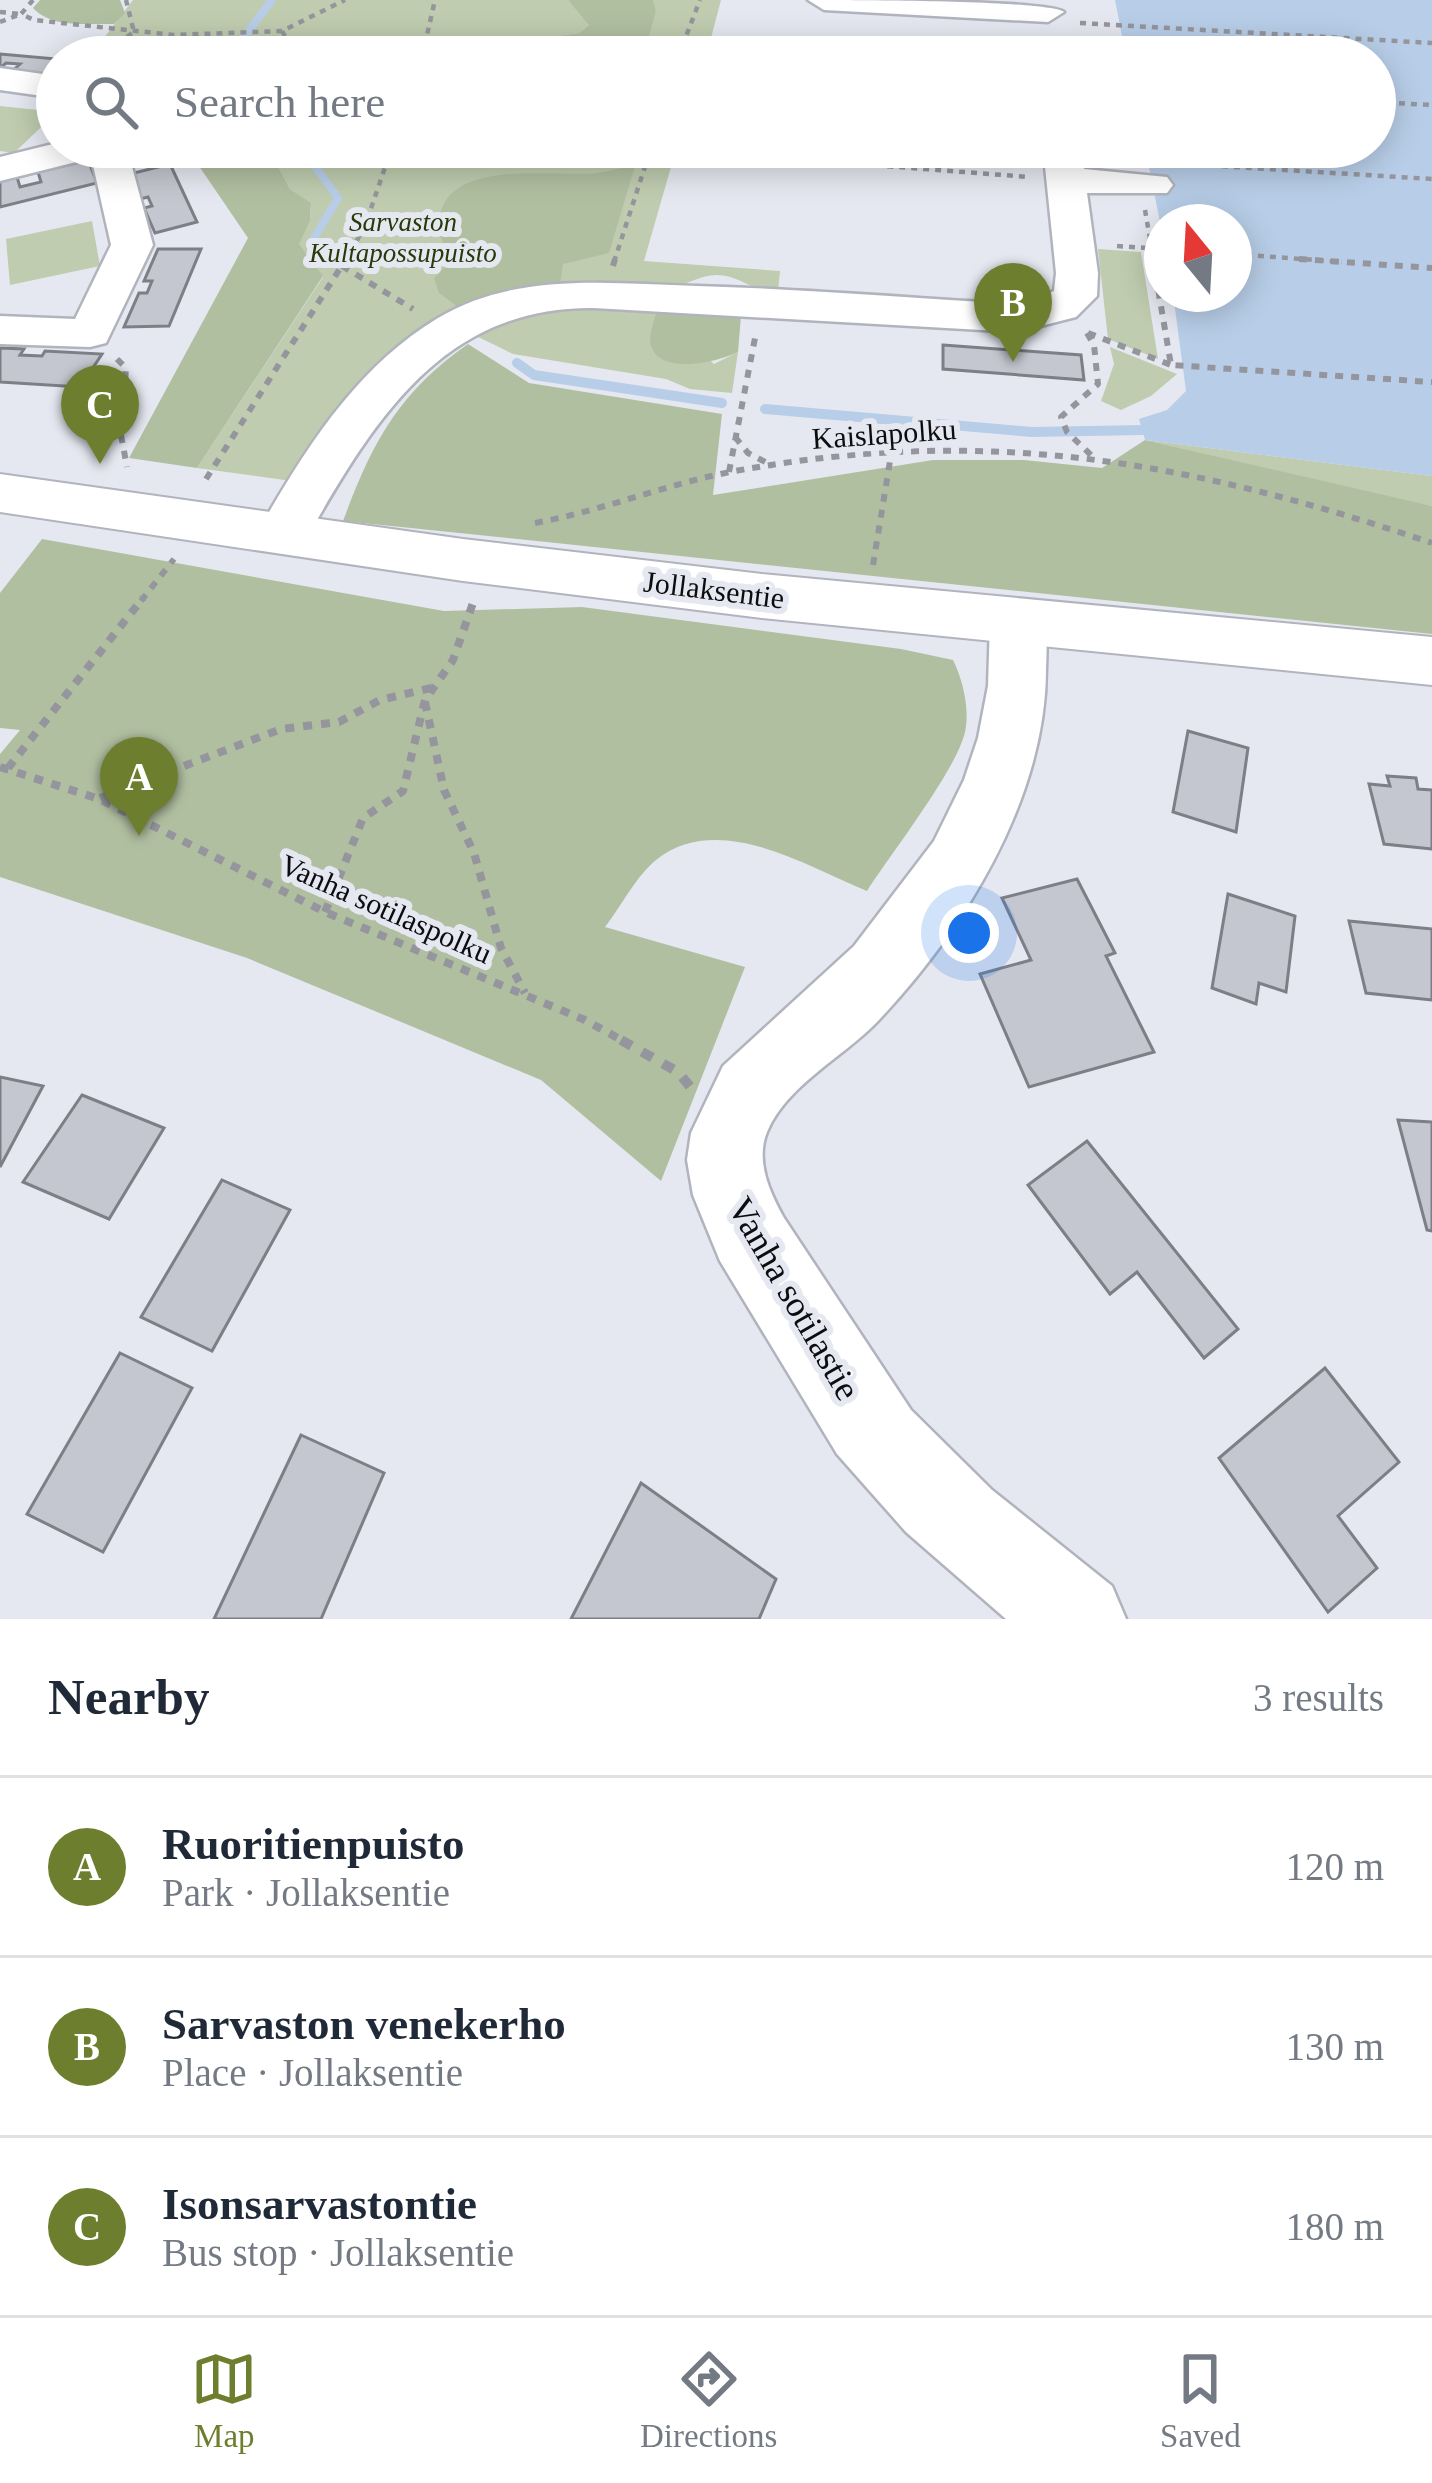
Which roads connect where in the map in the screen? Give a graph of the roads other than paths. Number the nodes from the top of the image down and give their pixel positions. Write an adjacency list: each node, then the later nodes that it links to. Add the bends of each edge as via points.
1 (824, 0): 2 (street)
2 (1048, 16)
3 (0, 79): 4 (street)
4 (36, 84)
5 (36, 161): 7 (street)
6 (113, 168): 10 (street, via 132,245 90,333)
7 (0, 169)
8 (1162, 174): 9 (street)
9 (1066, 176): 12 (street, via 1073,320 719,297 517,301 449,330 388,377)
10 (0, 330)
11 (0, 493): 12 (main road, Jollaksentie)
12 (284, 533): 13 (main road, Jollaksentie)
13 (1018, 622): 14 (main road, Jollaksentie); 15 (street, Vanha sotilastie, via 1009,731 954,867 878,970 765,1069 729,1131 724,1164 735,1204 893,1456)
14 (1432, 661)
15 (1078, 1619)

